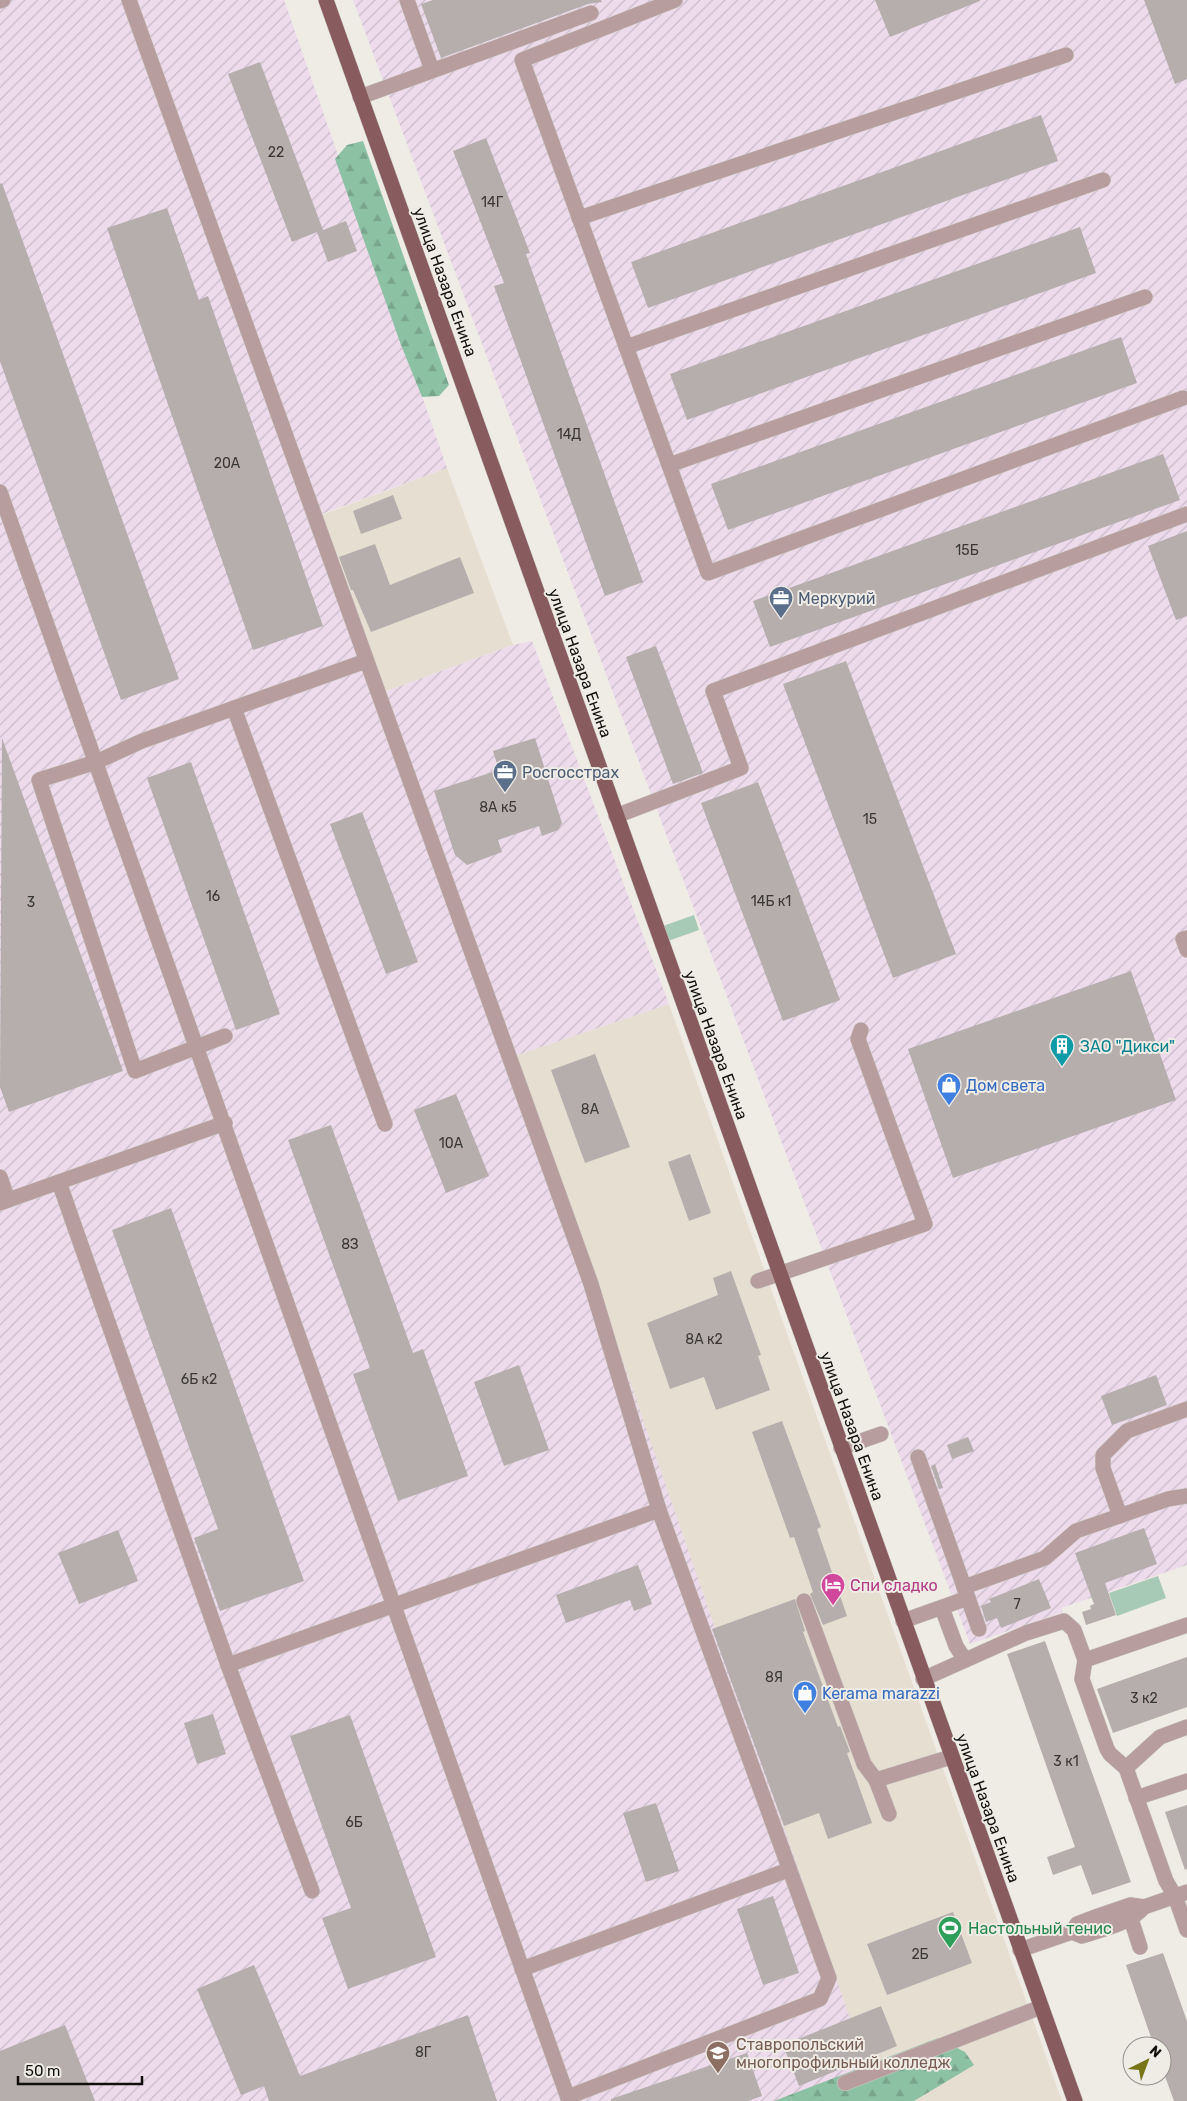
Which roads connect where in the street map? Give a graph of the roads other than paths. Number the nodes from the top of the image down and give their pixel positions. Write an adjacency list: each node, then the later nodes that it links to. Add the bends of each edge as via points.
1 (128, 0): 17 (street)
2 (326, 0): 8 (main road, улица Назара Енина)
3 (407, 0): 7 (street)
4 (675, 0): 10 (street, via 522,60)
5 (590, 13): 7 (street)
6 (1066, 55): 10 (street)
7 (432, 70): 8 (street)
8 (360, 96): 20 (main road, улица Назара Енина)
9 (1103, 180): 12 (street)
10 (579, 218): 12 (street)
11 (1145, 297): 14 (street)
12 (626, 347): 14 (street)
13 (1183, 398): 14 (street, via 708,573)
14 (669, 465)
15 (0, 492): 19 (street)
16 (1187, 514): 20 (street, via 713,691 741,768)
17 (366, 660): 18 (street); 38 (street, via 591,1284)
18 (234, 708): 19 (street, via 142,741); 27 (street)
19 (96, 762): 25 (street); 25 (street, via 39,780 135,1071)
20 (616, 816): 31 (main road, улица Назара Енина)
21 (1187, 938): 22 (street, via 1183,939)
22 (1187, 950)
23 (861, 1030): 31 (street, via 858,1039 925,1224)
24 (225, 1036): 25 (street)
25 (198, 1047): 26 (street)
26 (224, 1123): 29 (street); 42 (street)
27 (385, 1124)
28 (0, 1176): 30 (street)
29 (59, 1182): 30 (street); 49 (street)
30 (4, 1201)
31 (779, 1274): 32 (street); 35 (main road, улица Назара Енина)
32 (758, 1281)
33 (1187, 1409): 39 (street, via 1127,1431 1103,1455 1104,1468)
34 (881, 1434): 35 (street)
35 (841, 1448): 44 (main road, улица Назара Енина)
36 (918, 1457): 40 (street)
37 (1187, 1496): 39 (street, via 1168,1499)
38 (659, 1510): 42 (street); 58 (street)
39 (1120, 1516): 40 (street, via 1076,1531 1045,1558)
40 (966, 1592): 43 (street); 46 (street)
41 (804, 1601): 54 (street, via 864,1764)
42 (392, 1606): 49 (street); 67 (street)
43 (942, 1608): 44 (street); 47 (street, via 956,1646)
44 (902, 1622): 50 (main road, улица Назара Енина)
45 (1187, 1625): 48 (street)
46 (979, 1629)
47 (965, 1660): 48 (street, via 1026,1633 1064,1621 1074,1630); 50 (street)
48 (1085, 1660): 53 (street, via 1082,1679 1107,1749)
49 (228, 1665): 59 (street)
50 (923, 1678): 52 (main road, улица Назара Енина)
51 (1187, 1727): 53 (street, via 1160,1737)
52 (951, 1756): 54 (street); 66 (main road, улица Назара Енина)
53 (1126, 1768): 56 (street)
54 (876, 1780): 57 (street)
55 (1187, 1781): 56 (street)
56 (1136, 1798): 60 (street, via 1166,1881)
57 (889, 1814)
58 (788, 1870): 67 (street); 70 (street, via 829,1978 820,1999)
59 (312, 1892)
60 (1181, 1894): 61 (street); 63 (street)
61 (1144, 1907): 62 (street); 64 (street, via 1130,1905 1098,1916 1077,1924)
62 (1130, 1919): 64 (street, via 1082,1936); 65 (street)
63 (1187, 1930)
64 (1072, 1932): 66 (street)
65 (1140, 1947)
66 (1020, 1950): 68 (main road, улица Назара Енина)
67 (522, 1969): 70 (street)
68 (1041, 2007): 69 (street); 71 (main road, улица Назара Енина)
69 (845, 2083)
70 (568, 2099)
71 (1074, 2101)

